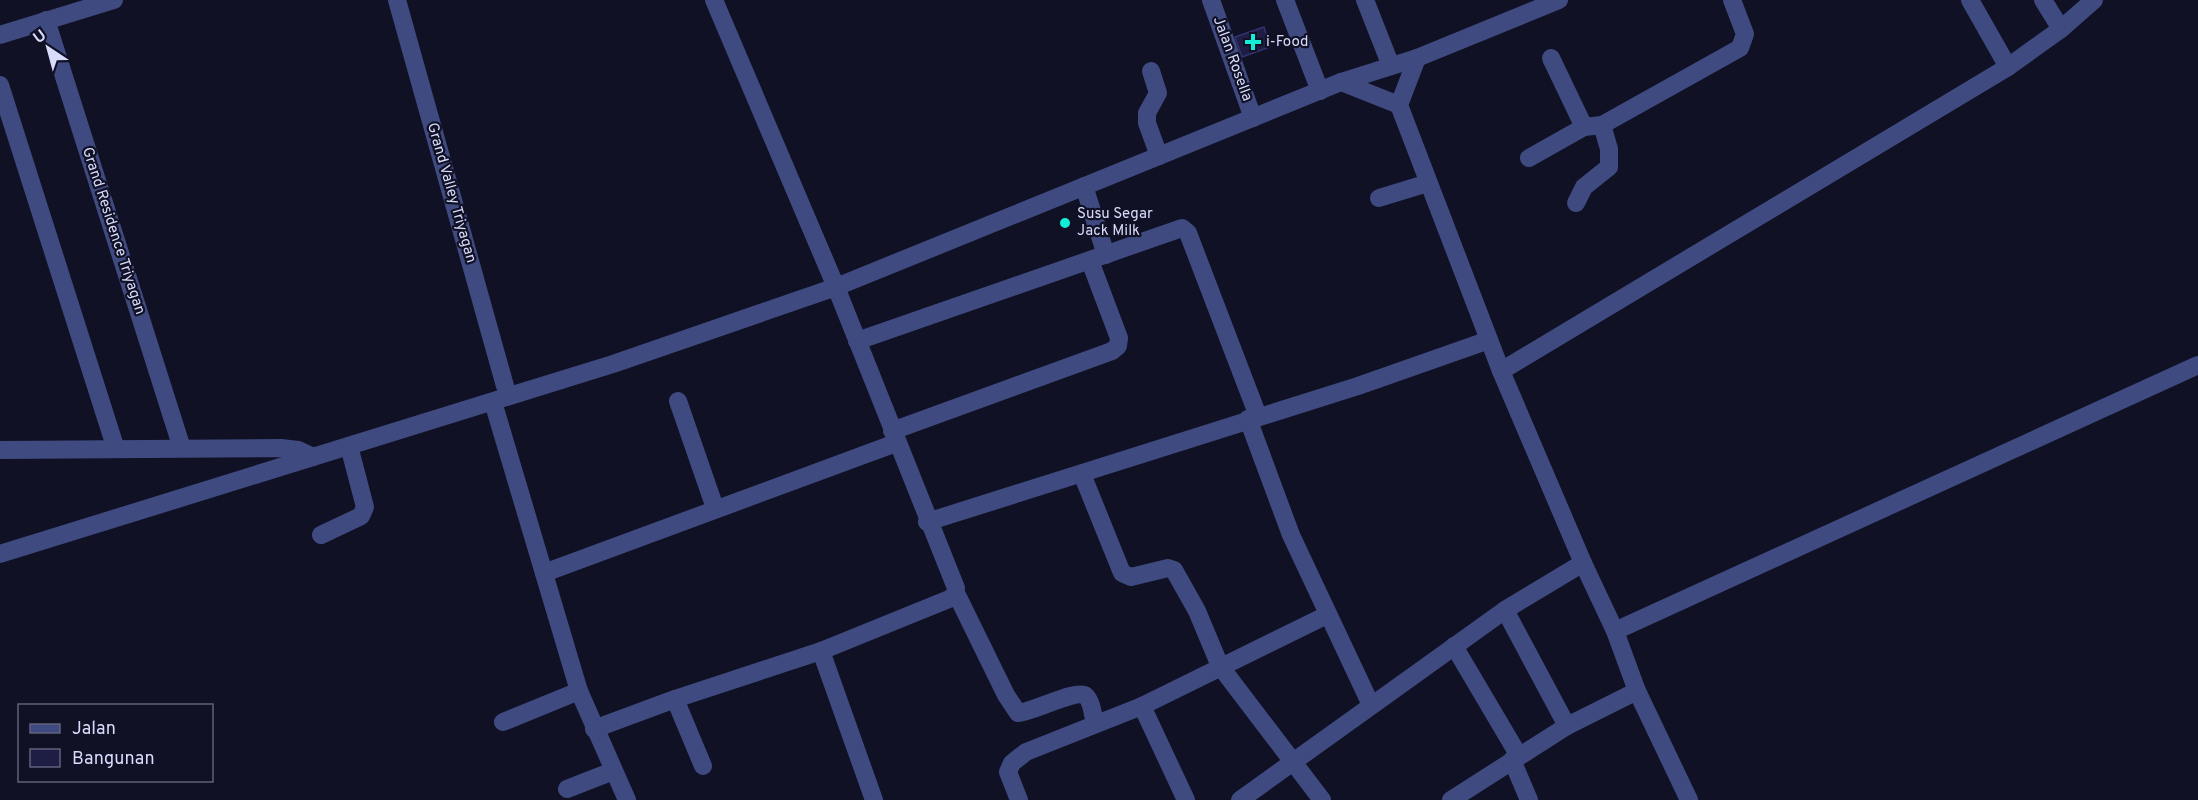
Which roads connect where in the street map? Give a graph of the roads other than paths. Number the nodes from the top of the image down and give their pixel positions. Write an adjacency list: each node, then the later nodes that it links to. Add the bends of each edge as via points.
1 (114, 0): 12 (street)
2 (397, 0): 39 (street, Grand Valley Triyagan)
3 (714, 0): 34 (street)
4 (1211, 0): 24 (street, Jalan Rosella)
5 (1285, 0): 22 (street)
6 (1365, 0): 17 (street)
7 (1559, 0): 15 (street)
8 (1732, 0): 25 (street, via 1743,22 1745,34 1740,48)
9 (1970, 0): 18 (street)
10 (2043, 0): 13 (street)
11 (2094, 0): 13 (street)
12 (46, 20): 14 (street); 44 (street, Grand Residence Triyagan)
13 (2061, 29): 18 (street)
14 (0, 35)
15 (1417, 58): 17 (street); 23 (street)
16 (1551, 58): 26 (street)
17 (1391, 66): 20 (street)
18 (2008, 67): 38 (street)
19 (1151, 71): 27 (street, via 1158,93 1147,113 1147,123)
20 (1341, 82): 22 (street); 23 (street)
21 (0, 85): 45 (street)
22 (1320, 91): 24 (street)
23 (1398, 105): 29 (street)
24 (1253, 118): 27 (street)
25 (1602, 125): 26 (street); 32 (street, via 1609,167 1584,187)
26 (1584, 127): 28 (street)
27 (1160, 156): 30 (street)
28 (1529, 158)
29 (1428, 183): 31 (street); 35 (street)
30 (1084, 186): 33 (street); 34 (street)
31 (1379, 198)
32 (1576, 202)
33 (1098, 258): 36 (street); 42 (street, via 1179,228 1187,231); 43 (street, via 1118,346)
34 (836, 287): 36 (street); 41 (street)
35 (1489, 340): 38 (street); 42 (street, via 1358,386)
36 (857, 341): 43 (street)
37 (2198, 365): 59 (street)
38 (1501, 371): 54 (street)
39 (505, 386)
40 (678, 401): 50 (street)
41 (493, 402): 46 (street); 55 (street)
42 (1253, 417): 49 (street); 58 (street, via 1291,536)
43 (894, 437): 50 (street, via 807,478); 51 (street)
44 (180, 442)
45 (114, 443)
46 (349, 446): 48 (street); 52 (street, via 365,507 361,516)
47 (0, 450): 48 (street, via 281,448)
48 (312, 457): 53 (street)
49 (1082, 474): 51 (street); 62 (street, via 1122,573 1131,577 1174,570 1197,611)
50 (715, 508): 55 (street)
51 (927, 522): 56 (street)
52 (321, 535)
53 (0, 554)
54 (1582, 563): 57 (street); 59 (street)
55 (544, 573): 63 (street)
56 (956, 593): 61 (street, via 946,602); 69 (street, via 1018,713 1076,693 1087,698)
57 (1505, 610): 60 (street); 70 (street)
58 (1328, 615): 62 (street); 66 (street)
59 (1615, 631): 64 (street)
60 (1454, 646): 66 (street); 72 (street)
61 (821, 651): 65 (street); 77 (street)
62 (1220, 666): 67 (street); 73 (street)
63 (579, 691): 68 (street); 71 (street)
64 (1637, 691): 70 (street); 85 (street)
65 (675, 699): 71 (street); 74 (street)
66 (1371, 705): 73 (street)
67 (1142, 706): 69 (street); 80 (street)
68 (503, 722)
69 (1095, 724): 79 (street, via 1026,752 1012,763 1008,772)
70 (1567, 726): 72 (street)
71 (594, 729): 75 (street)
72 (1515, 758): 83 (street); 84 (street)
73 (1294, 761): 81 (street); 82 (street)
74 (703, 766)
75 (613, 771): 76 (street); 78 (street)
76 (567, 789)
77 (867, 798)
78 (627, 800)
79 (1019, 800)
80 (1186, 800)
81 (1240, 800)
82 (1322, 800)
83 (1451, 800)
84 (1529, 800)
85 (1689, 800)

